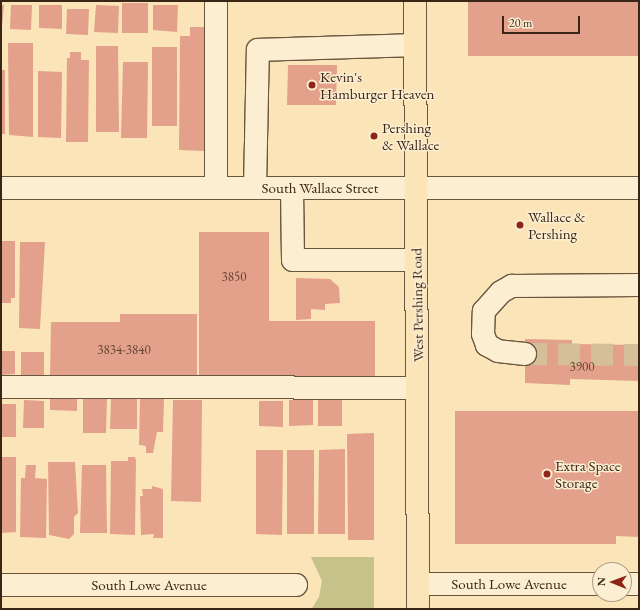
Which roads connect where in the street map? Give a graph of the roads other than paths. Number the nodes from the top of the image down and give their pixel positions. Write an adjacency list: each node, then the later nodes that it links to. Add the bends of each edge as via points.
1 (216, 1): 6 (street)
2 (415, 1): 3 (main road, West Pershing Road)
3 (415, 45): 4 (main road, West Pershing Road); 7 (street, via 258,50)
4 (416, 187): 8 (street, South Wallace Street); 9 (street, South Wallace Street); 10 (main road, West Pershing Road)
5 (1, 188): 6 (street, South Wallace Street)
6 (216, 188): 7 (street, South Wallace Street)
7 (256, 188): 8 (street, South Wallace Street)
8 (292, 188): 10 (street, via 293,260)
9 (639, 188)
10 (416, 260): 14 (main road, West Pershing Road)
11 (639, 285): 12 (street, via 512,286 501,292 484,311 483,334 487,345 498,351)
12 (525, 354)
13 (1, 387): 14 (street)
14 (417, 388): 15 (main road, West Pershing Road)
15 (418, 584): 16 (street, South Lowe Avenue); 19 (main road, West Pershing Road)
16 (592, 584)
17 (1, 585): 18 (street, South Lowe Avenue)
18 (296, 585)
19 (418, 609)

